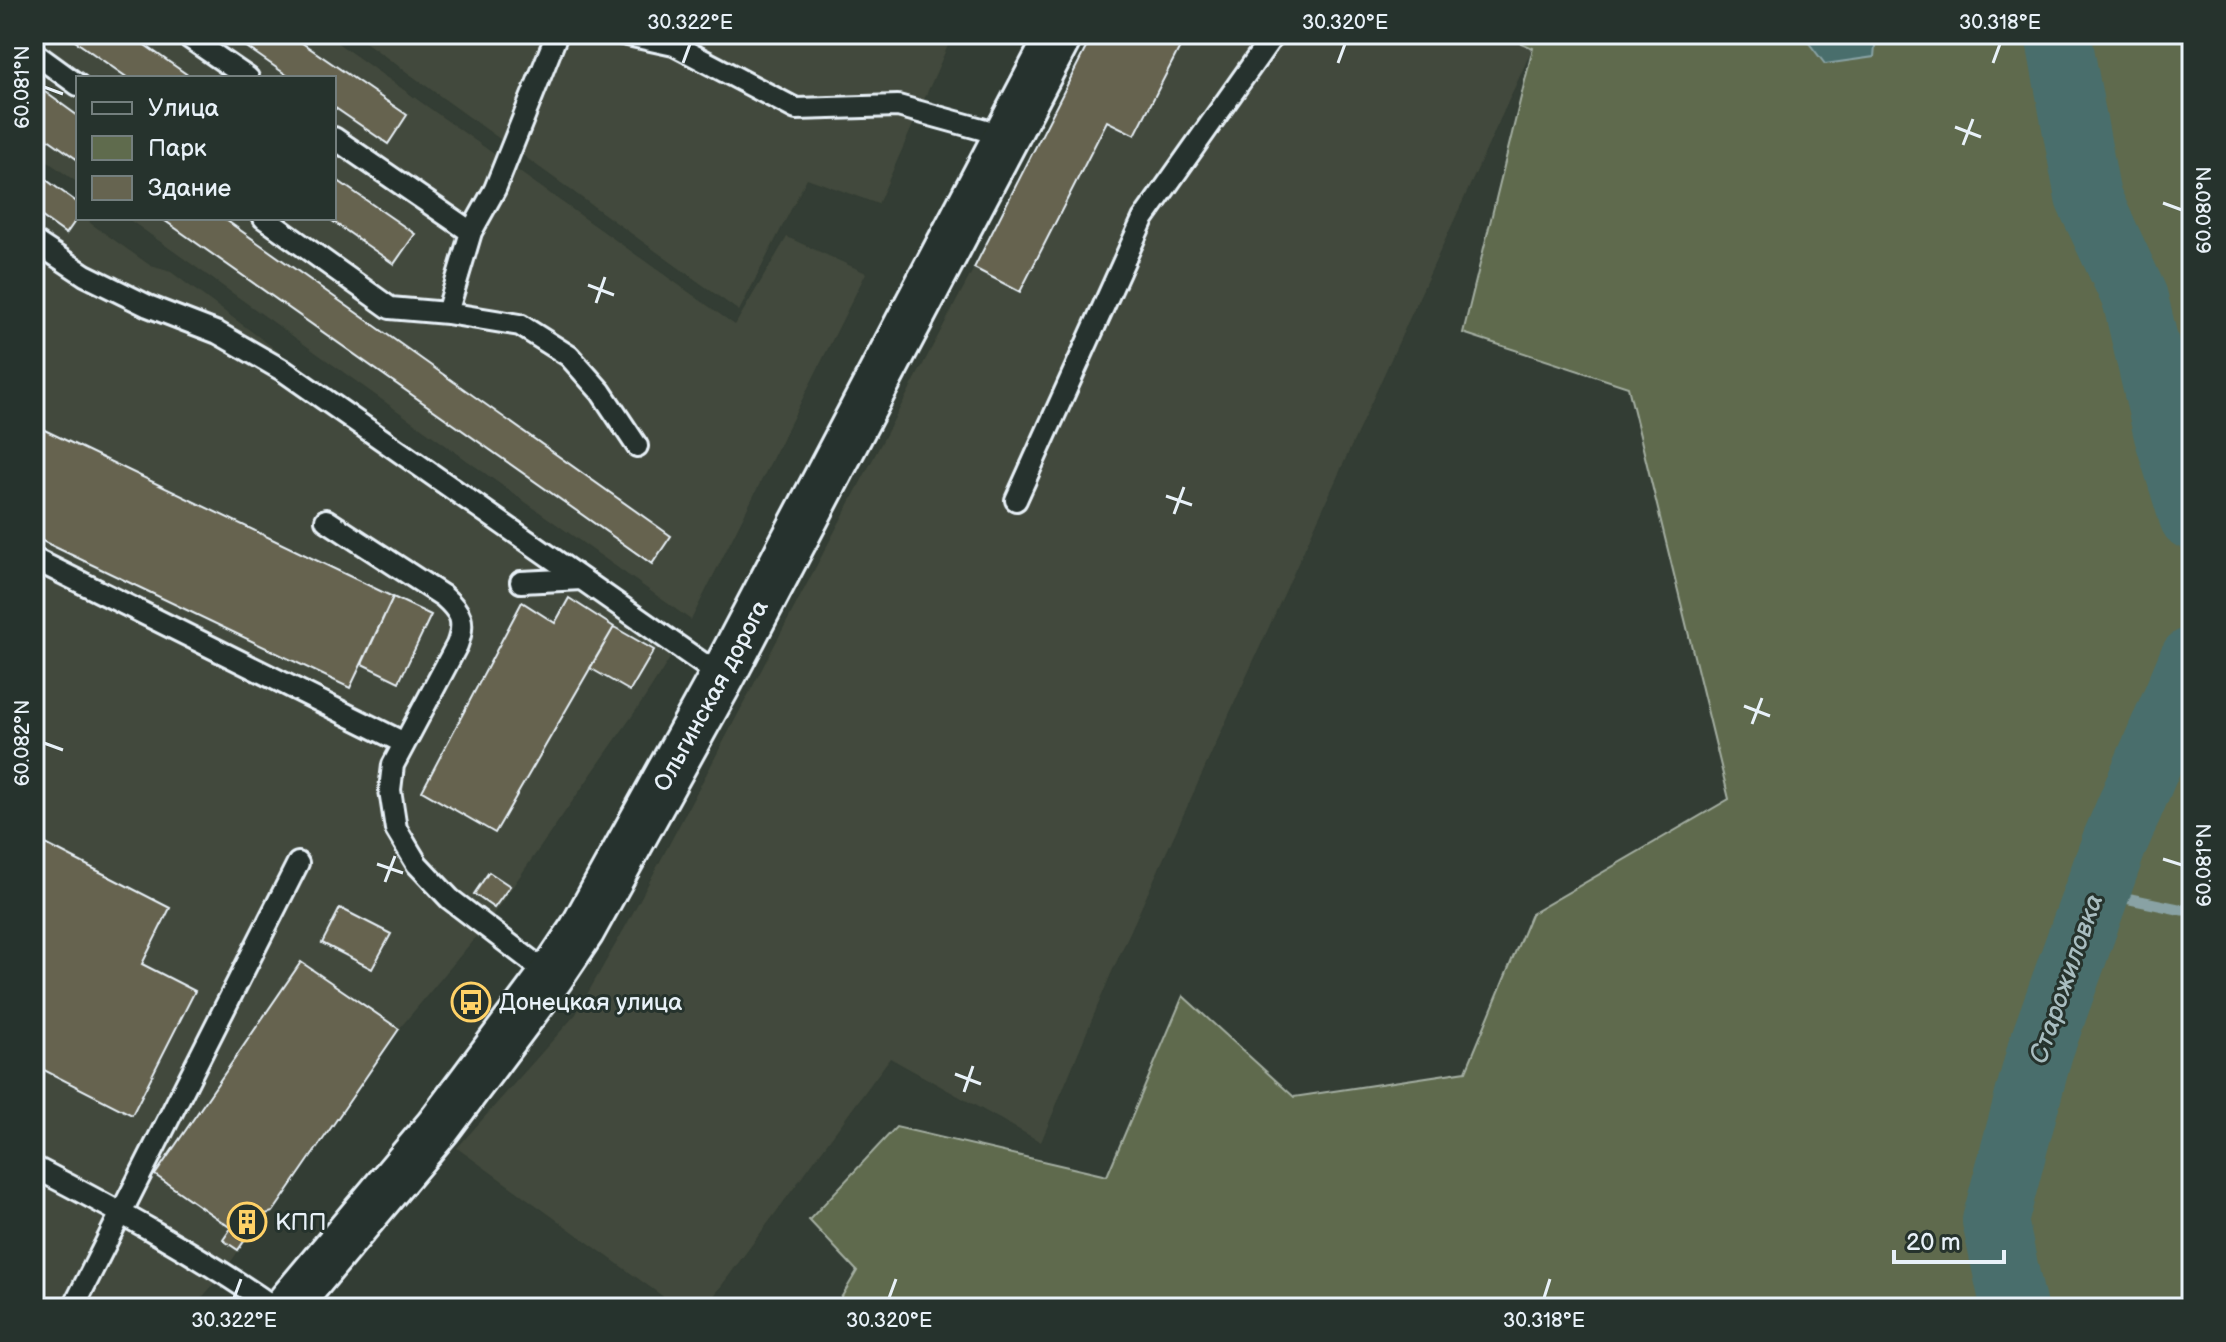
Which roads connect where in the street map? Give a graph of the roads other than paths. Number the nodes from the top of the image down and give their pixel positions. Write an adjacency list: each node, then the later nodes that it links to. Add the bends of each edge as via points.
1 (184, 34): 7 (lane)
2 (557, 34): 12 (lane, via 495,189)
3 (623, 34): 9 (lane, via 674,45 796,109 898,106)
4 (1060, 34): 9 (street, Ольгинская дорога)
5 (1274, 34): 16 (lane, via 1143,219)
6 (34, 53): 8 (lane)
7 (245, 76)
8 (76, 84)
9 (1007, 136): 21 (street, Ольгинская дорога)
10 (336, 139): 12 (lane)
11 (267, 220): 14 (lane, via 390,308)
12 (471, 232): 14 (lane)
13 (34, 241): 19 (lane, via 85,275 218,333 284,371)
14 (447, 313): 15 (lane, via 520,325 569,356)
15 (637, 446)
16 (1016, 500)
17 (326, 520): 22 (lane, via 443,596 461,619 457,645)
18 (34, 559): 22 (lane)
19 (582, 579): 20 (lane); 21 (lane)
20 (521, 582)
21 (722, 677): 24 (street, Ольгинская дорога, via 582,930)
22 (404, 743): 24 (lane, via 393,765 390,790 396,829 417,864 450,899)
23 (298, 863): 26 (lane)
24 (551, 976): 29 (street, Ольгинская дорога, via 438,1127)
25 (34, 1167): 26 (lane)
26 (120, 1212): 27 (lane); 28 (lane)
27 (73, 1308)
28 (275, 1308)
29 (286, 1308)

